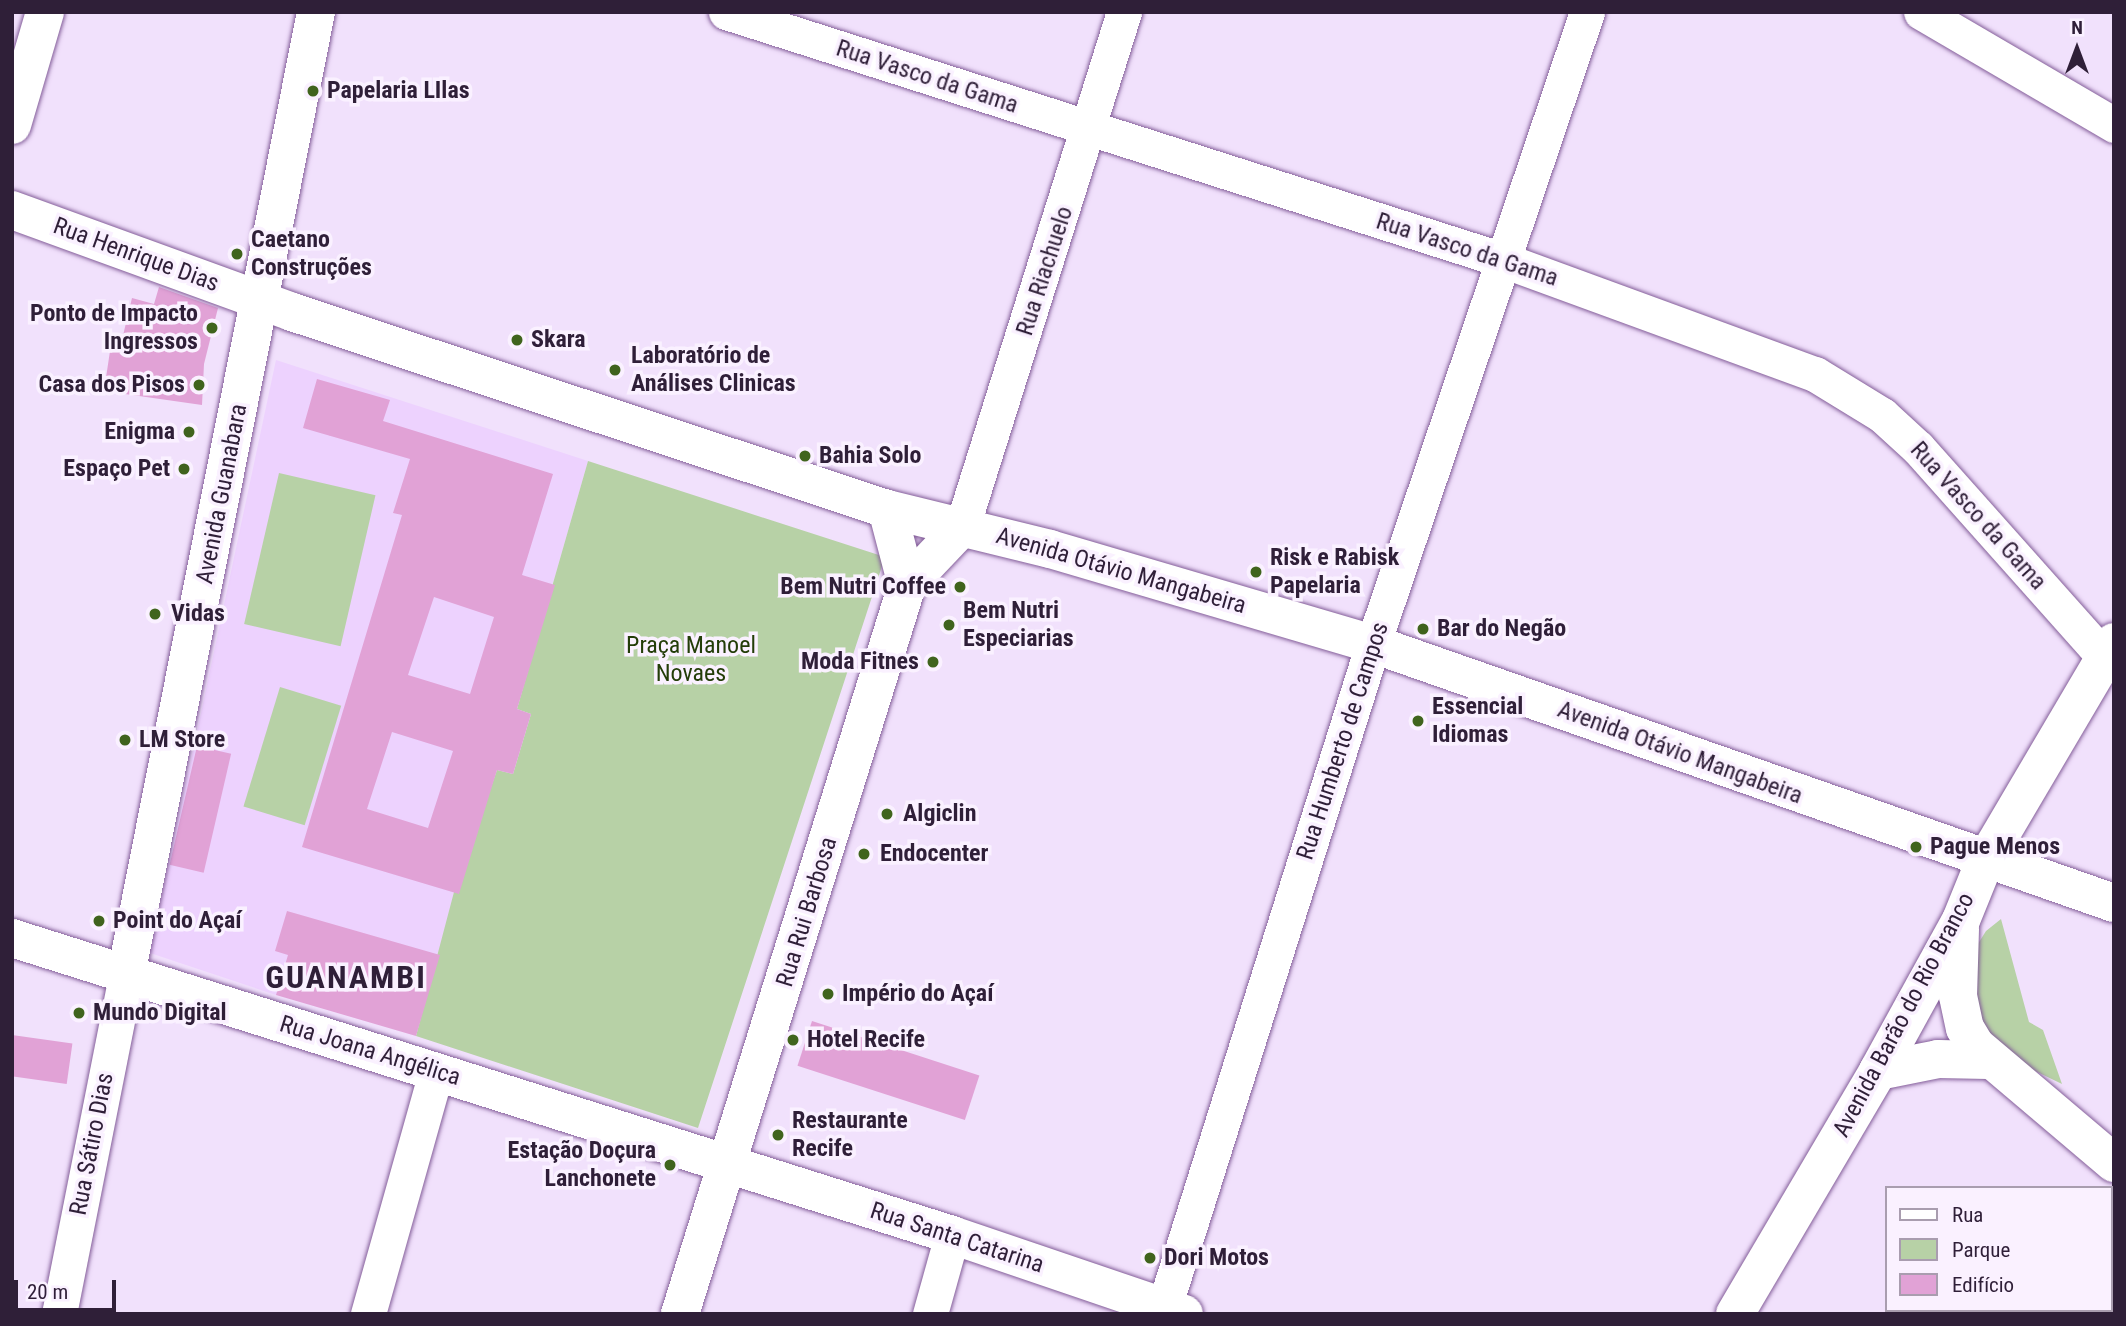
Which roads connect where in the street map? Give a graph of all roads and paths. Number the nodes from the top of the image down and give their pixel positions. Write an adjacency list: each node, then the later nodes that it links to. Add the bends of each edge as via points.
1 (45, 12): 7 (main road)
2 (316, 12): 12 (main road, Avenida Guanabara)
3 (726, 12): 9 (street, Rua Vasco da Gama)
4 (1124, 12): 9 (street, Rua Riachuelo)
5 (1587, 12): 11 (street, Rua Humberto de Campos)
6 (1921, 12): 8 (street)
7 (12, 125)
8 (2114, 125)
9 (1091, 129): 11 (street, Rua Vasco da Gama); 14 (street, Rua Riachuelo)
10 (12, 210): 12 (main road, Rua Henrique Dias)
11 (1503, 260): 16 (street, Rua Humberto de Campos); 17 (street, Rua Vasco da Gama, via 1770,354 1848,391 1918,448)
12 (259, 300): 13 (main road); 22 (main road, Avenida Guanabara)
13 (887, 509): 14 (main road); 15 (main road)
14 (962, 527): 15 (main road, Rua Rui Barbosa); 16 (main road, Avenida Otávio Mangabeira)
15 (907, 585): 26 (main road, Rua Rui Barbosa)
16 (1373, 644): 18 (main road, Avenida Otávio Mangabeira); 29 (street, Rua Humberto de Campos)
17 (2109, 650): 18 (main road, Avenida Barão do Rio Branco)
18 (1985, 861): 19 (main road, Avenida Otávio Mangabeira); 20 (main road, Avenida Barão do Rio Branco)
19 (2114, 903)
20 (1961, 919): 23 (main road, via 1961,1017); 24 (main road, Avenida Barão do Rio Branco)
21 (12, 938): 22 (main road, Rua Joana Angélica)
22 (126, 975): 25 (main road, Rua Joana Angélica); 30 (street, Rua Sátiro Dias)
23 (1989, 1060): 24 (main road, via 1938,1059); 27 (main road)
24 (1878, 1071): 34 (main road, Avenida Barão do Rio Branco)
25 (436, 1072): 26 (main road, Rua Joana Angélica); 31 (street)
26 (729, 1163): 28 (main road, Rua Santa Catarina); 32 (main road, Rua Rui Barbosa)
27 (2114, 1163)
28 (952, 1235): 29 (main road, Rua Santa Catarina); 33 (street)
29 (1170, 1312)
30 (59, 1314)
31 (368, 1314)
32 (680, 1314)
33 (930, 1314)
34 (1735, 1314)

